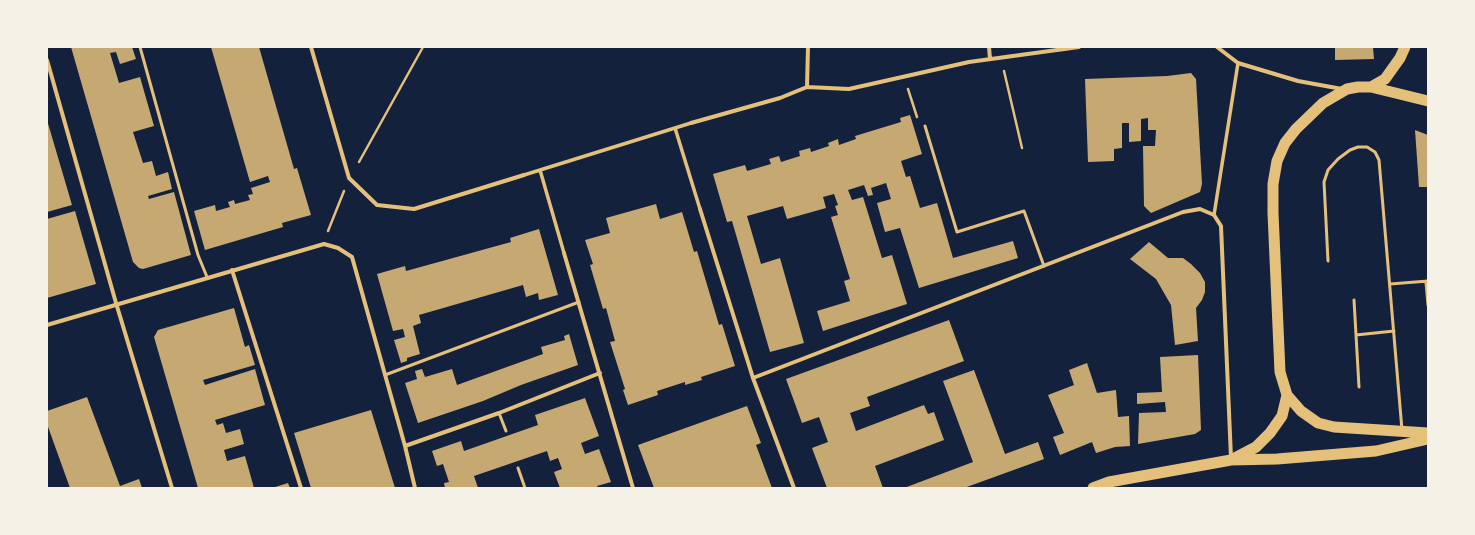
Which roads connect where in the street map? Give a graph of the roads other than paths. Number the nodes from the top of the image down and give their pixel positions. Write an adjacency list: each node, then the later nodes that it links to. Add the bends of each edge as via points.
1 (140, 47): 26 (lane, via 198,255)
2 (311, 47): 19 (street, via 349,178 377,205 414,209)
3 (808, 47): 11 (street)
4 (989, 47): 8 (street)
5 (1079, 47): 8 (street)
6 (1217, 47): 10 (street)
7 (1405, 47): 12 (highway, via 1385,79)
8 (990, 59): 11 (street, via 849,89)
9 (47, 60): 31 (street)
10 (1238, 63): 13 (street, via 1298,81); 21 (street)
11 (808, 87): 15 (street, via 780,98)
12 (1371, 87): 13 (highway); 14 (highway)
13 (1347, 89): 40 (highway, via 1323,103 1296,129 1285,143 1277,161 1273,184 1273,213 1280,372)
14 (1428, 101)
15 (691, 123): 17 (street)
16 (925, 126): 24 (lane, via 957,232 1024,212)
17 (675, 128): 18 (street); 20 (street)
18 (540, 170): 19 (street); 22 (street)
19 (524, 175)
20 (700, 209): 38 (street)
21 (1214, 215): 24 (street, via 1200,209 1183,212); 47 (street, via 1221,226)
22 (564, 253): 30 (street)
23 (1328, 261): 28 (lane, via 1324,182 1328,170 1350,150 1367,147 1375,152 1378,160)
24 (1044, 266): 38 (street)
25 (232, 270): 26 (street); 37 (street, via 324,244 338,248 352,257); 50 (street)
26 (207, 277): 31 (street)
27 (1427, 281): 28 (lane); 32 (lane)
28 (1390, 284): 34 (lane)
29 (1354, 300): 35 (lane)
30 (579, 302): 36 (street); 37 (lane)
31 (116, 303): 33 (street); 49 (street)
32 (1428, 306)
33 (47, 325)
34 (1394, 331): 35 (lane); 43 (lane)
35 (1356, 336): 39 (lane)
36 (600, 373): 41 (street); 53 (street)
37 (385, 375): 46 (street)
38 (753, 378): 54 (street)
39 (1359, 387)
40 (1287, 395): 43 (highway, via 1301,411 1318,423 1351,429); 47 (highway, via 1282,416 1270,433 1256,447)
41 (499, 413): 42 (lane); 46 (street)
42 (506, 431)
43 (1402, 431): 44 (highway)
44 (1428, 433)
45 (1428, 439): 47 (highway, via 1376,451)
46 (405, 446): 51 (street)
47 (1231, 460): 55 (highway, via 1109,482)
48 (518, 468): 52 (lane)
49 (172, 488)
50 (301, 488)
51 (415, 488)
52 (525, 488)
53 (633, 488)
54 (794, 488)
55 (1093, 488)

